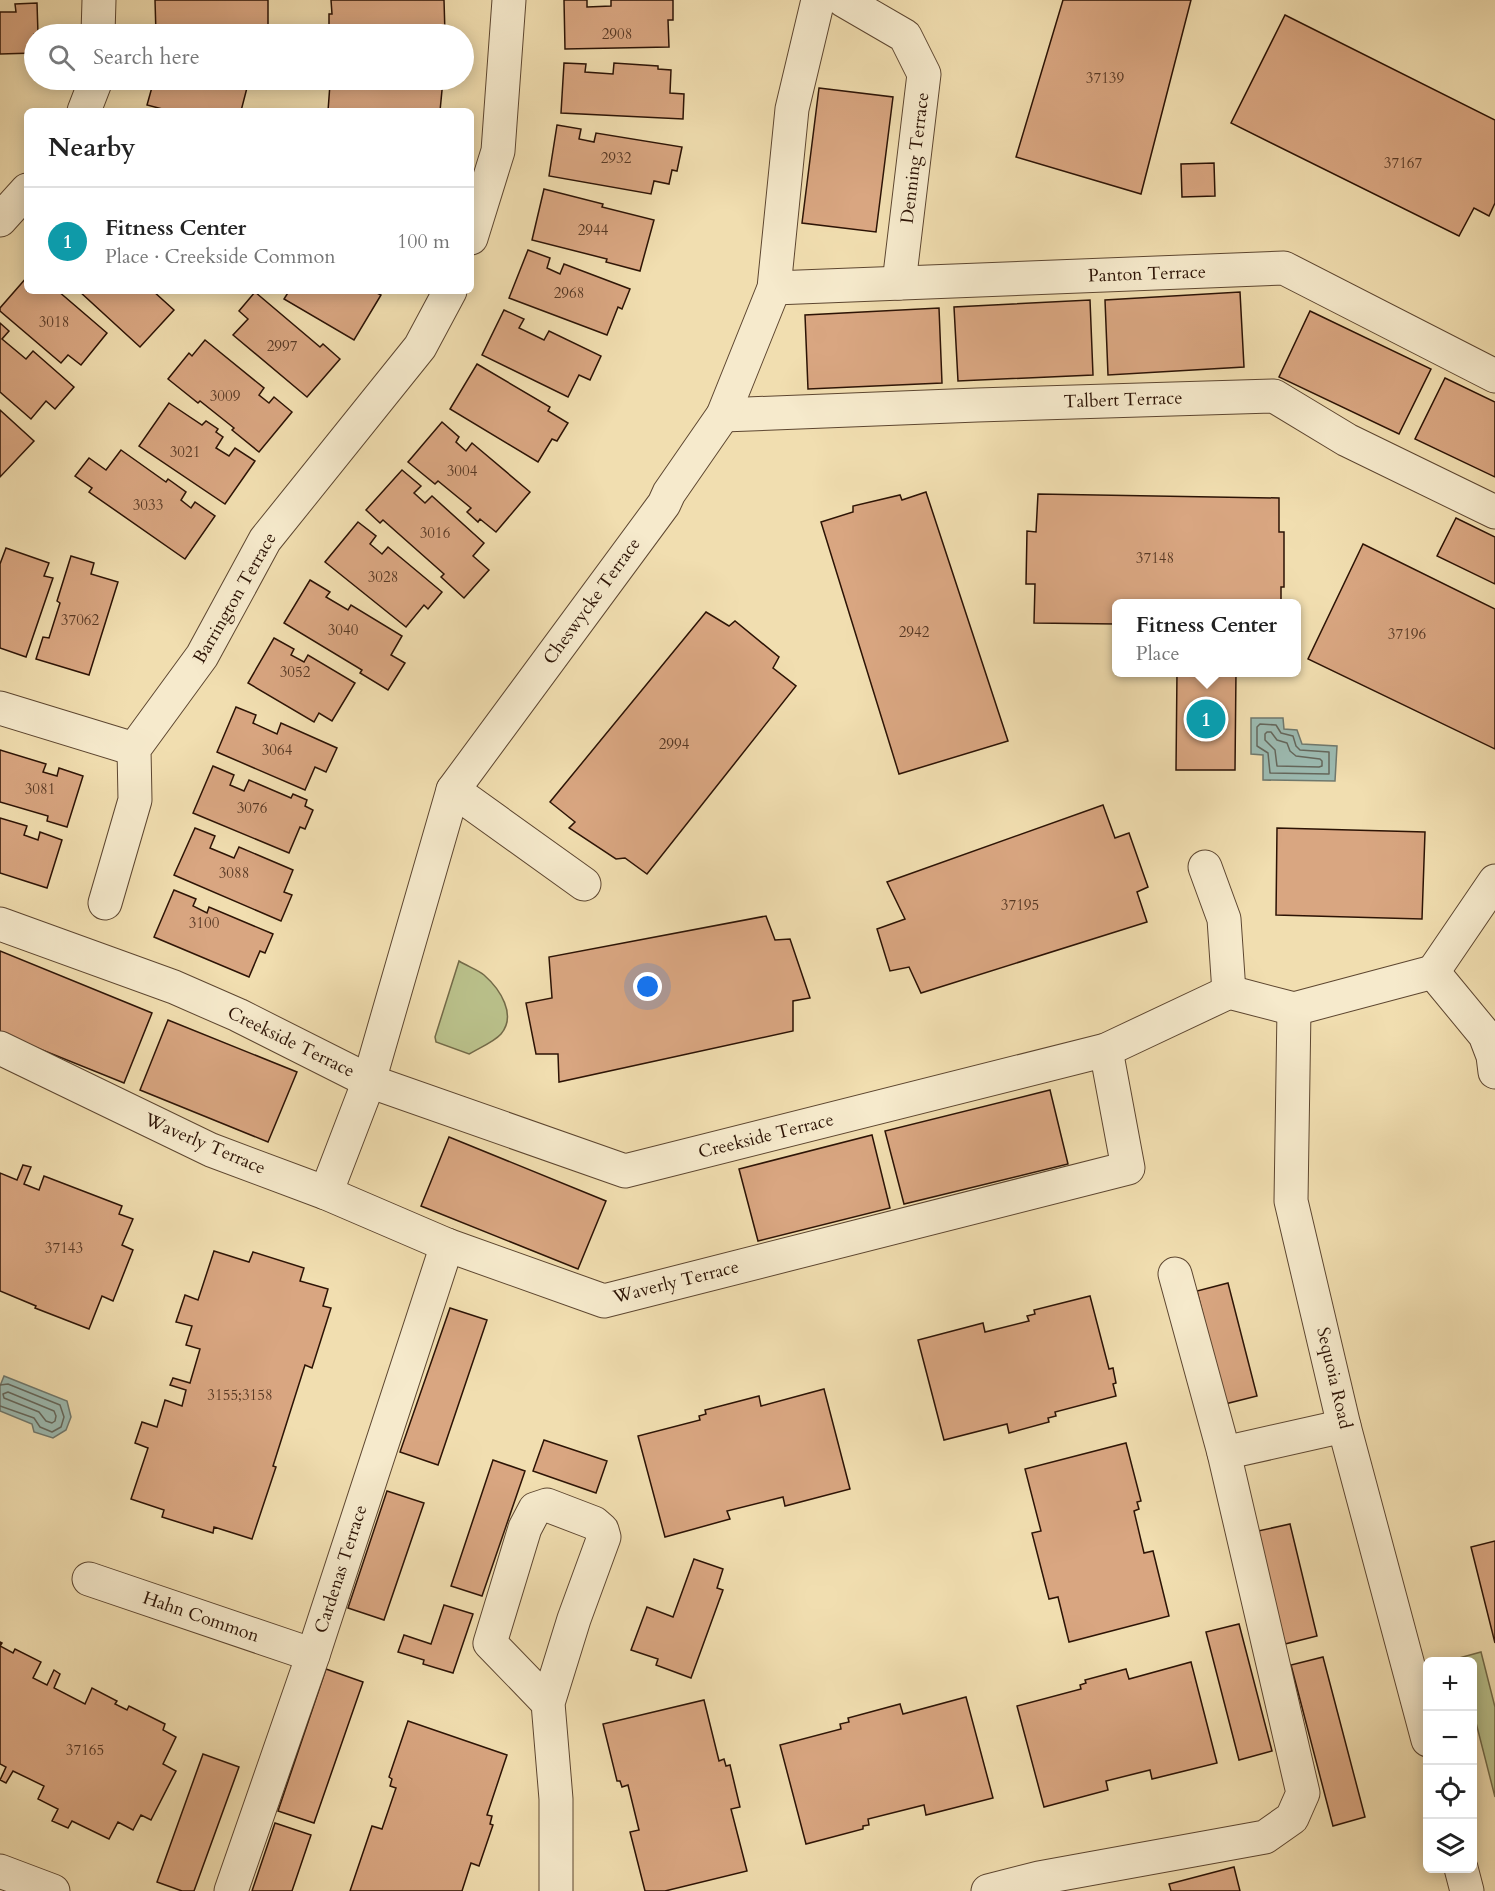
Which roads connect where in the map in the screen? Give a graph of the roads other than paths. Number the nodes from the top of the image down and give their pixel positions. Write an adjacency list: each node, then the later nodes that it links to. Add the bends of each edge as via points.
1 (99, 0): 5 (street)
2 (509, 0): 10 (street, via 498,152)
3 (818, 0): 12 (street, Cheswycke Terrace, via 792,109)
4 (843, 0): 11 (street, Denning Terrace, via 905,36 924,74)
5 (98, 24)
6 (92, 90): 7 (street)
7 (85, 108)
8 (24, 193): 9 (street)
9 (0, 220)
10 (474, 228)
11 (899, 283): 12 (street, Panton Terrace); 14 (street, Panton Terrace, via 1284,268)
12 (774, 288): 15 (street, Cheswycke Terrace)
13 (448, 294): 18 (street, Barrington Terrace, via 420,347 265,540 202,656)
14 (1495, 376)
15 (723, 416): 16 (street, Talbert Terrace, via 1274,396 1347,440); 19 (street, Cheswycke Terrace, via 664,504)
16 (1495, 512)
17 (0, 708): 18 (street)
18 (134, 749): 23 (street, via 135,800)
19 (453, 790): 22 (street); 31 (street, Cheswycke Terrace)
20 (1205, 867): 26 (street, via 1224,919)
21 (1495, 881): 25 (street)
22 (584, 884)
23 (105, 903)
24 (0, 924): 31 (street, Creekside Terrace, via 174,987)
25 (1433, 972): 27 (street); 30 (street, via 1485,1035)
26 (1229, 992): 27 (street); 29 (street, Creekside Terrace)
27 (1294, 1010): 35 (street, Sequoia Road, via 1291,1201)
28 (0, 1048): 32 (street, Waverly Terrace, via 212,1150)
29 (1106, 1050): 31 (street, Creekside Terrace, via 625,1171); 33 (street, Waverly Terrace, via 1128,1168 604,1301)
30 (1495, 1072)
31 (369, 1081): 32 (street, Cheswycke Terrace)
32 (326, 1193): 33 (street, Waverly Terrace)
33 (447, 1245): 38 (street, Cardenas Terrace)
34 (1175, 1274): 36 (street)
35 (1344, 1426): 36 (street); 40 (street, Sequoia Road)
36 (1224, 1453): 46 (street, via 1303,1793 1292,1818 1265,1838 1039,1878)
37 (89, 1579): 38 (street, Hahn Common)
38 (313, 1655): 44 (street, Cardenas Terrace)
39 (548, 1703): 39 (street, via 603,1537 594,1523 547,1505 535,1509 525,1528 490,1643); 45 (street, via 556,1799)
40 (1423, 1721)
41 (0, 1871): 43 (street)
42 (1462, 1873): 47 (street)
43 (53, 1891)
44 (231, 1891)
45 (556, 1891)
46 (988, 1891)
47 (1467, 1891)

